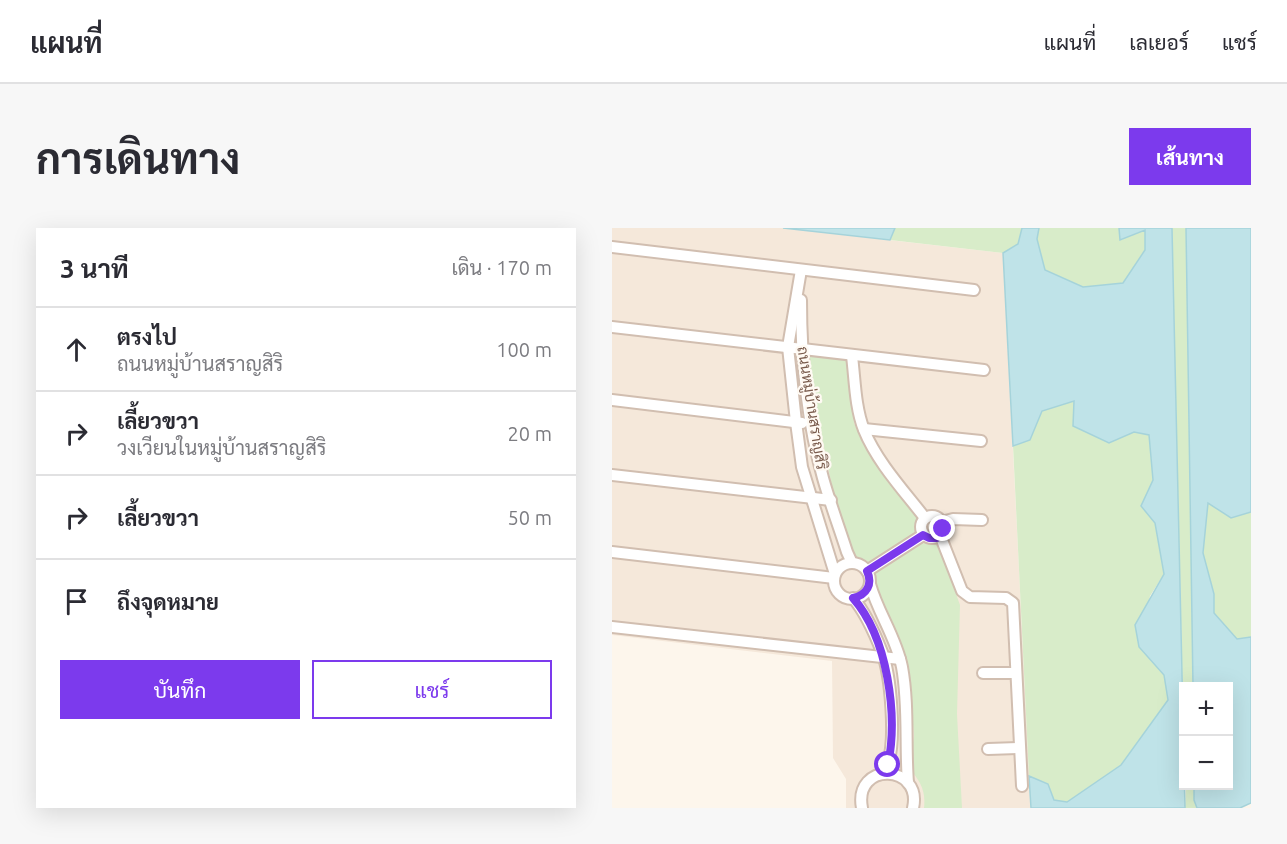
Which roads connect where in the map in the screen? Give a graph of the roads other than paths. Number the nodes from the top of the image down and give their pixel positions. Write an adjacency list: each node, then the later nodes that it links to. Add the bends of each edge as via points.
1 (612, 247): 2 (street)
2 (801, 270): 3 (street); 5 (street, ถนนหมู่บ้านสราญสิริ); 6 (street, ถนนหมู่บ้านสราญสิริ)
3 (974, 290)
4 (612, 327): 5 (street)
5 (788, 347): 6 (street); 10 (street, ถนนหมู่บ้านสราญสิริ)
6 (801, 348): 7 (street); 11 (street, ถนนหมู่บ้านสราญสิริ)
7 (852, 356): 8 (street); 12 (street)
8 (984, 370)
9 (612, 400): 10 (street)
10 (796, 422): 11 (street); 15 (street, ถนนหมู่บ้านสราญสิริ, via 802,468)
11 (812, 424): 16 (street, ถนนหมู่บ้านสราญสิริ)
12 (864, 429): 13 (street); 17 (street, via 883,464)
13 (981, 441)
14 (612, 475): 15 (street)
15 (812, 497): 16 (street); 25 (street, ถนนหมู่บ้านสราญสิริ)
16 (831, 500): 23 (street, ถนนหมู่บ้านสราญสิริ)
17 (926, 518): 19 (street, via 936,517); 20 (street, via 920,528)
18 (982, 520): 19 (street)
19 (942, 522): 21 (street)
20 (923, 535): 21 (street, via 933,539); 24 (street)
21 (940, 535): 32 (street, via 962,591 970,597 1006,598 1012,603)
22 (612, 552): 25 (street)
23 (852, 563): 24 (street); 25 (street, via 843,565)
24 (867, 571): 26 (street)
25 (835, 576): 27 (street, via 837,591)
26 (870, 584): 27 (street, via 864,594); 30 (street)
27 (853, 598): 29 (street)
28 (612, 627): 29 (street)
29 (883, 658): 30 (street); 35 (street, via 888,675 891,749 888,765)
30 (900, 659): 36 (street)
31 (983, 673): 32 (street)
32 (1016, 673): 33 (street)
33 (1020, 748): 34 (street); 37 (street)
34 (988, 749)
35 (880, 774): 36 (street, via 889,773); 38 (street, via 866,785)
36 (908, 783): 39 (street, via 914,796)
37 (1022, 786)
38 (862, 808)
39 (913, 808)

